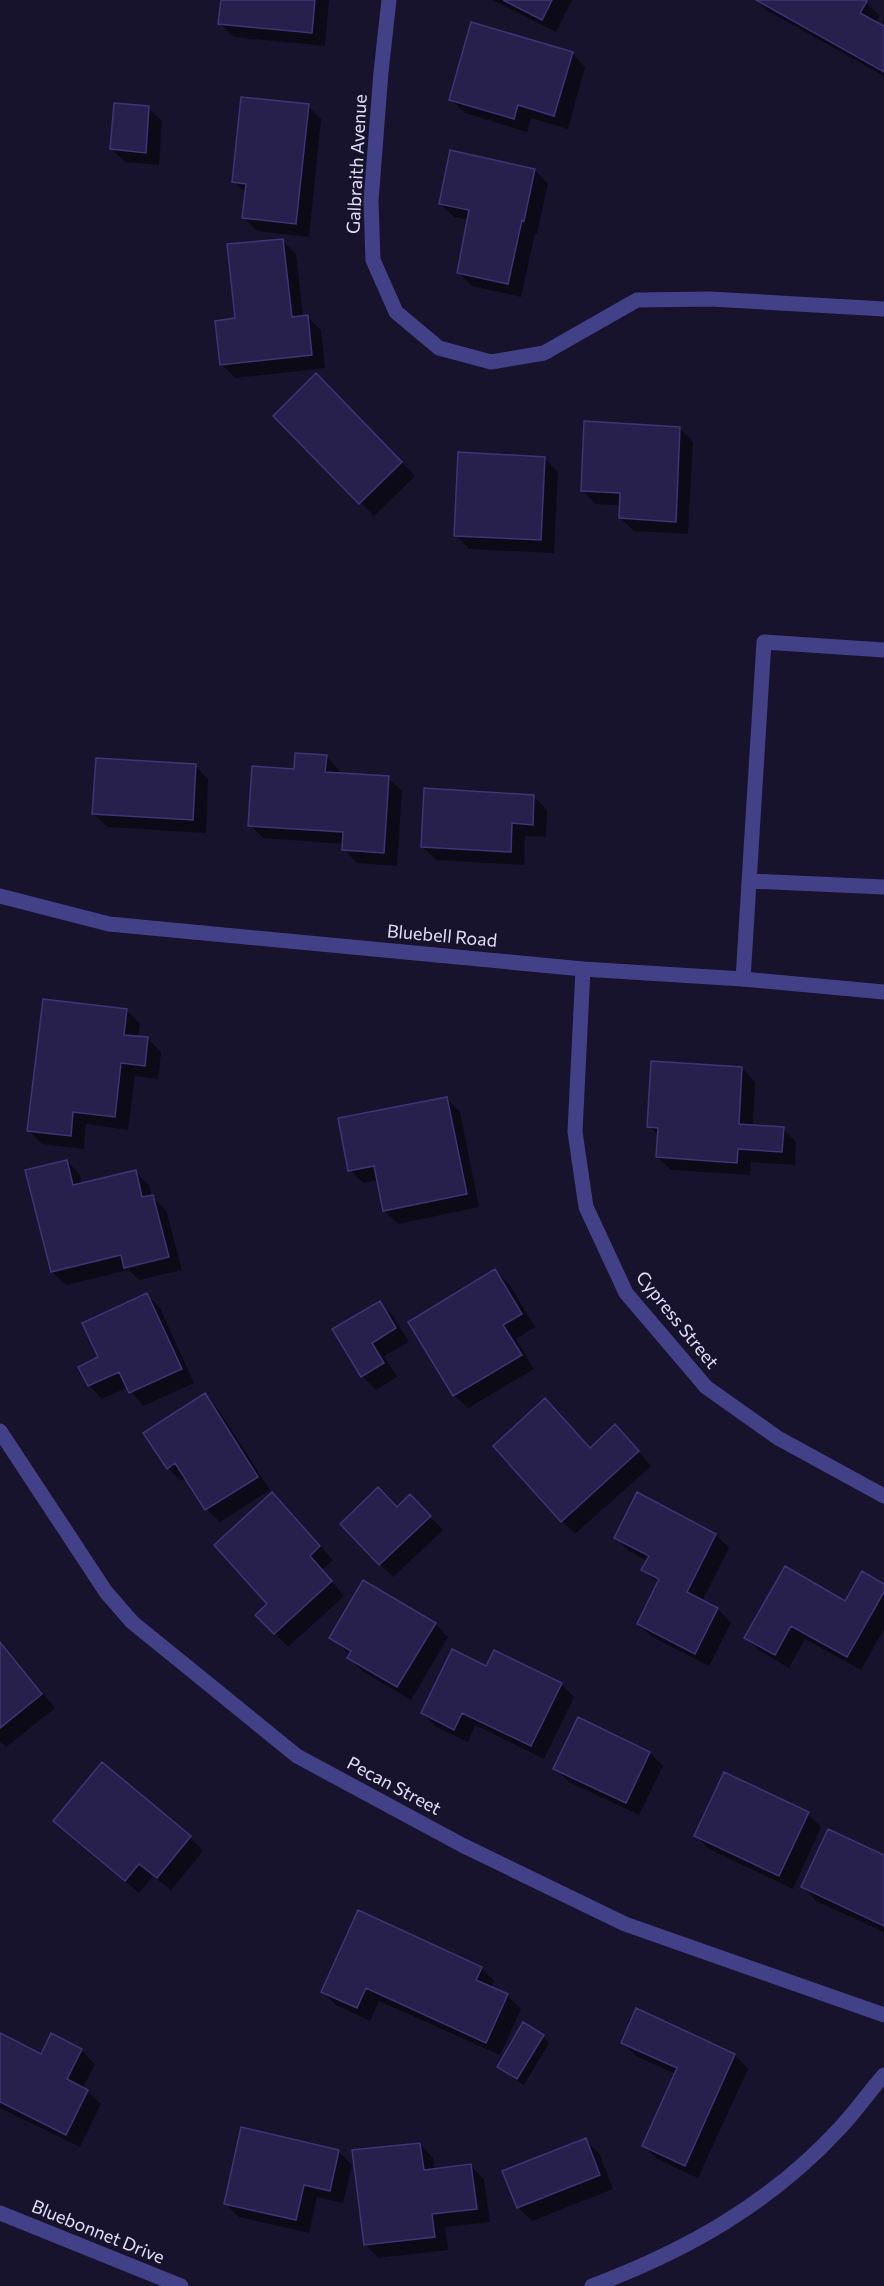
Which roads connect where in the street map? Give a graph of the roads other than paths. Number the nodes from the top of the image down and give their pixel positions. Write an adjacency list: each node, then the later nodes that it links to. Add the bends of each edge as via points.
1 (389, 0): 2 (street, Galbraith Avenue, via 371,201 373,260 396,312 439,348 491,362 544,353 637,300 710,298)
2 (884, 309)
3 (884, 650): 4 (street, via 764,642)
4 (749, 881): 5 (street); 8 (street)
5 (884, 887)
6 (0, 896): 7 (street, Bluebell Road, via 109,924)
7 (583, 969): 8 (street, Bluebell Road); 11 (street, Cypress Street, via 575,1132 586,1207 626,1293 706,1386 778,1438)
8 (743, 979): 9 (street, Bluebell Road)
9 (884, 992)
10 (0, 1431): 12 (street, Pecan Street, via 106,1592 132,1622 297,1756 462,1845 625,1924)
11 (884, 1496)
12 (884, 2015)
13 (884, 2075): 16 (street, via 839,2128 781,2183 716,2229 645,2266)
14 (0, 2213): 15 (street, Bluebonnet Drive)
15 (181, 2286)
16 (592, 2286)

